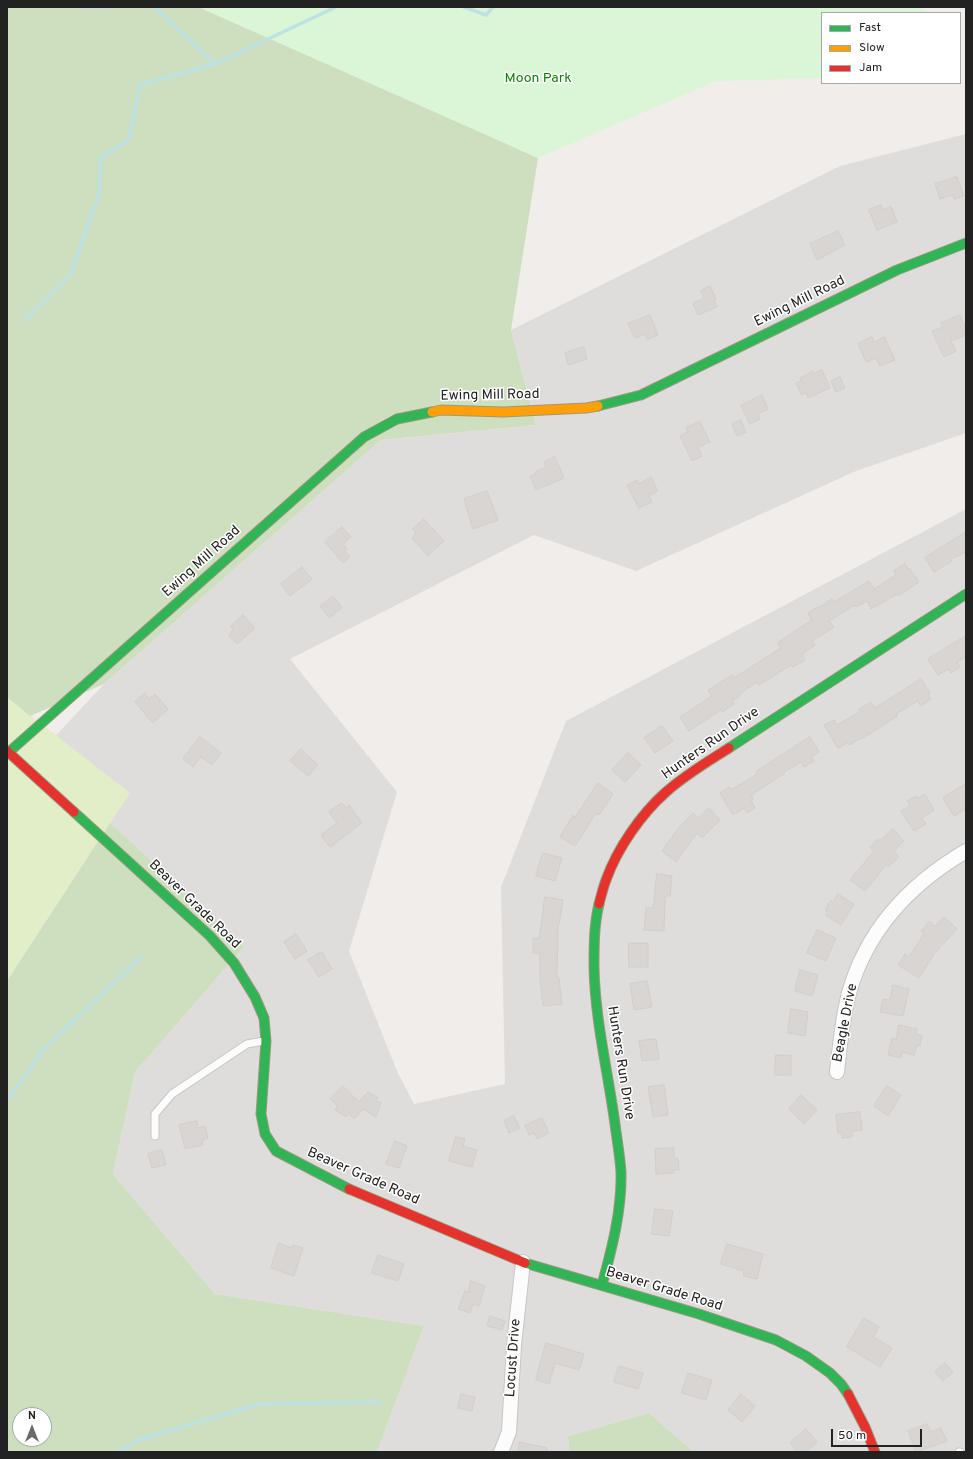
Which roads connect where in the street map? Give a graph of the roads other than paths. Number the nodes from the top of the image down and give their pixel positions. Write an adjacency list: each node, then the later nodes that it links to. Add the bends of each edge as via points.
1 (966, 243): 3 (street, Ewing Mill Road, via 897,270 641,395 586,408 503,412 441,410 397,419 364,437)
2 (966, 594): 9 (street, Hunters Run Drive, via 690,773 661,796 633,829 616,856 596,912 593,940 594,984 621,1175 613,1246)
3 (8, 752): 5 (street, Beaver Grade Road, via 210,936 234,963 255,997 264,1018)
4 (966, 852): 6 (street, Beagle Drive, via 914,888 888,915 863,956 849,994)
5 (266, 1041): 7 (lane, via 247,1044 172,1094 155,1114); 8 (street, Beaver Grade Road, via 260,1114 264,1134 276,1151 339,1185)
6 (838, 1072)
7 (155, 1136)
8 (523, 1262): 9 (street, Beaver Grade Road); 10 (street, Locust Drive, via 514,1345 509,1432)
9 (602, 1285): 11 (street, Beaver Grade Road, via 776,1340 806,1356 841,1384 851,1398)
10 (501, 1452)
11 (875, 1452)

